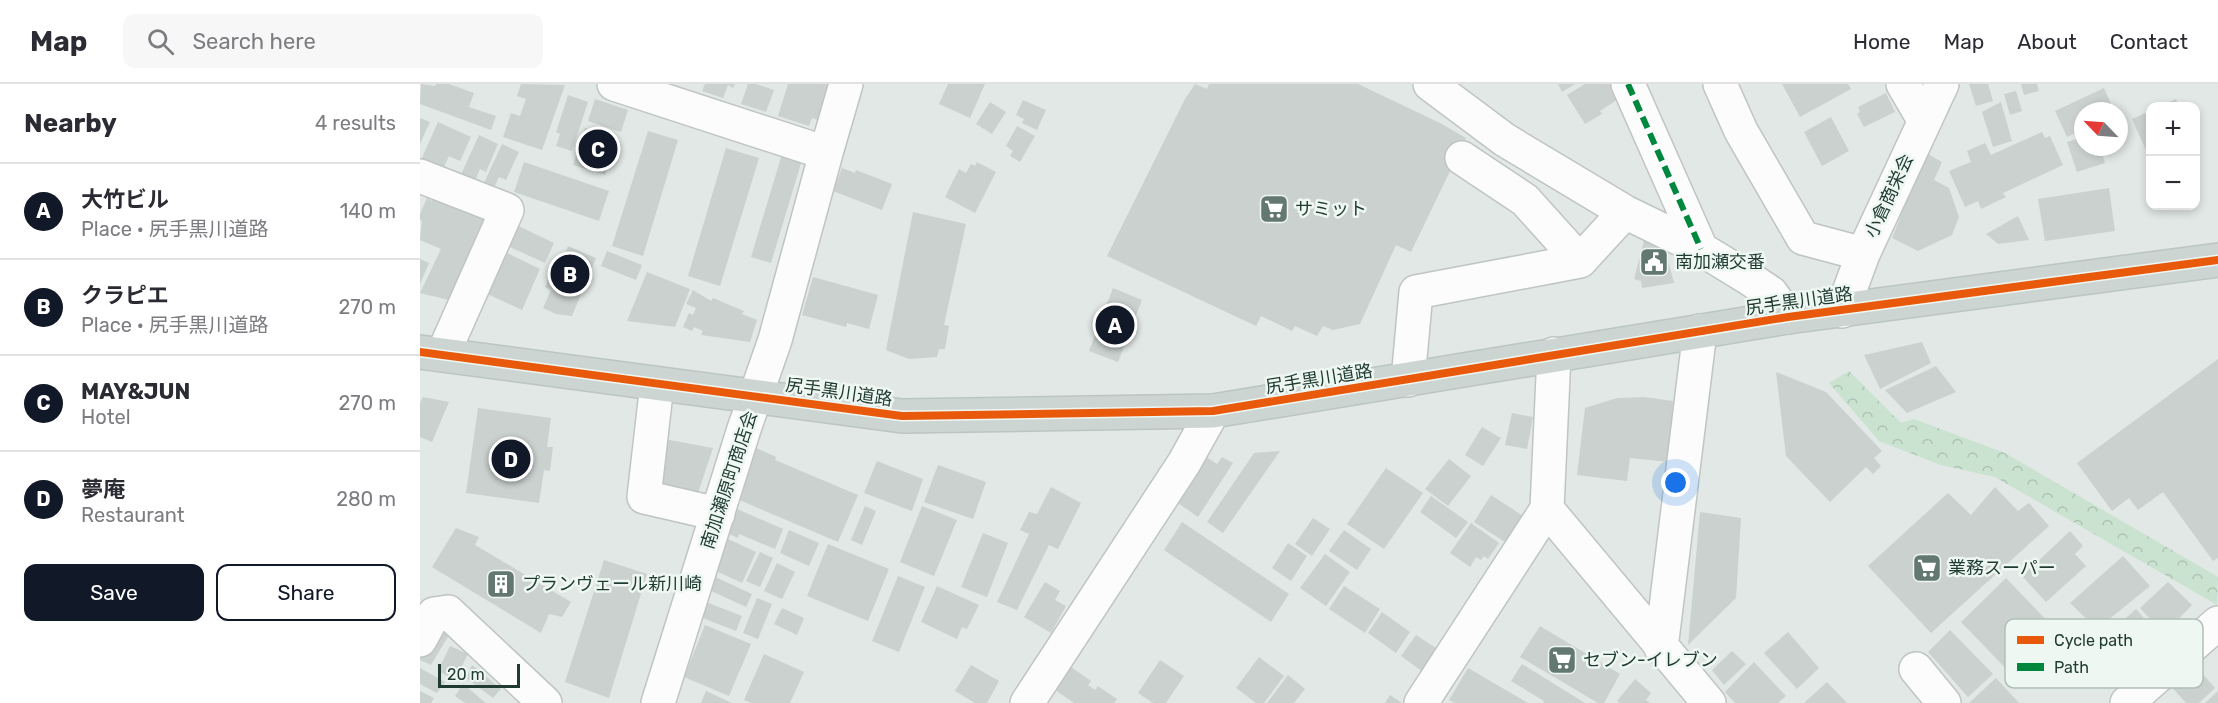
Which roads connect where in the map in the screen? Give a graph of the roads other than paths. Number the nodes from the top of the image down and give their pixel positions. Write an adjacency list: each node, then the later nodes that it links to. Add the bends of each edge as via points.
1 (614, 84): 9 (street)
2 (846, 84): 9 (street, 南加瀬原町商店会)
3 (1430, 84): 12 (street, via 1505,140)
4 (1628, 84): 13 (street)
5 (1720, 84): 14 (street, via 1741,131 1803,238)
6 (1903, 84): 8 (street)
7 (1942, 84): 8 (street, 小倉商栄会)
8 (1924, 120): 14 (street, 小倉商栄会)
9 (826, 153): 24 (street, 南加瀬原町商店会, via 776,340)
10 (1461, 158): 16 (street, via 1525,200)
11 (420, 176): 20 (street, via 507,210)
12 (1625, 212): 13 (street); 16 (street)
13 (1701, 249): 18 (street, via 1772,293)
14 (1863, 254): 17 (street, 小倉商栄会)
15 (2218, 260): 17 (main road, 尻手黒川道路)
16 (1580, 261): 22 (street, via 1416,292)
17 (1842, 311): 18 (main road, 尻手黒川道路)
18 (1788, 317): 19 (main road, 尻手黒川道路)
19 (1700, 331): 21 (main road, 尻手黒川道路); 31 (street)
20 (431, 353): 23 (main road, 尻手黒川道路)
21 (1554, 354): 22 (main road, 尻手黒川道路); 26 (street)
22 (1408, 380): 25 (main road, 尻手黒川道路)
23 (657, 384): 24 (main road, 尻手黒川道路); 27 (street, via 644,497)
24 (756, 395): 25 (main road, 尻手黒川道路, via 902,416); 27 (street, 南加瀬原町商店会)
25 (1213, 411): 36 (street, via 1184,463)
26 (1547, 509): 31 (street); 37 (street)
27 (718, 514): 35 (street, 南加瀬原町商店会)
28 (2218, 623): 29 (street)
29 (2203, 639)
30 (420, 640): 33 (street, via 434,614 448,612)
31 (1661, 648): 34 (street)
32 (1916, 669): 38 (street)
33 (528, 698)
34 (1705, 701)
35 (658, 703)
36 (1027, 703)
37 (1421, 703)
38 (1944, 703)

